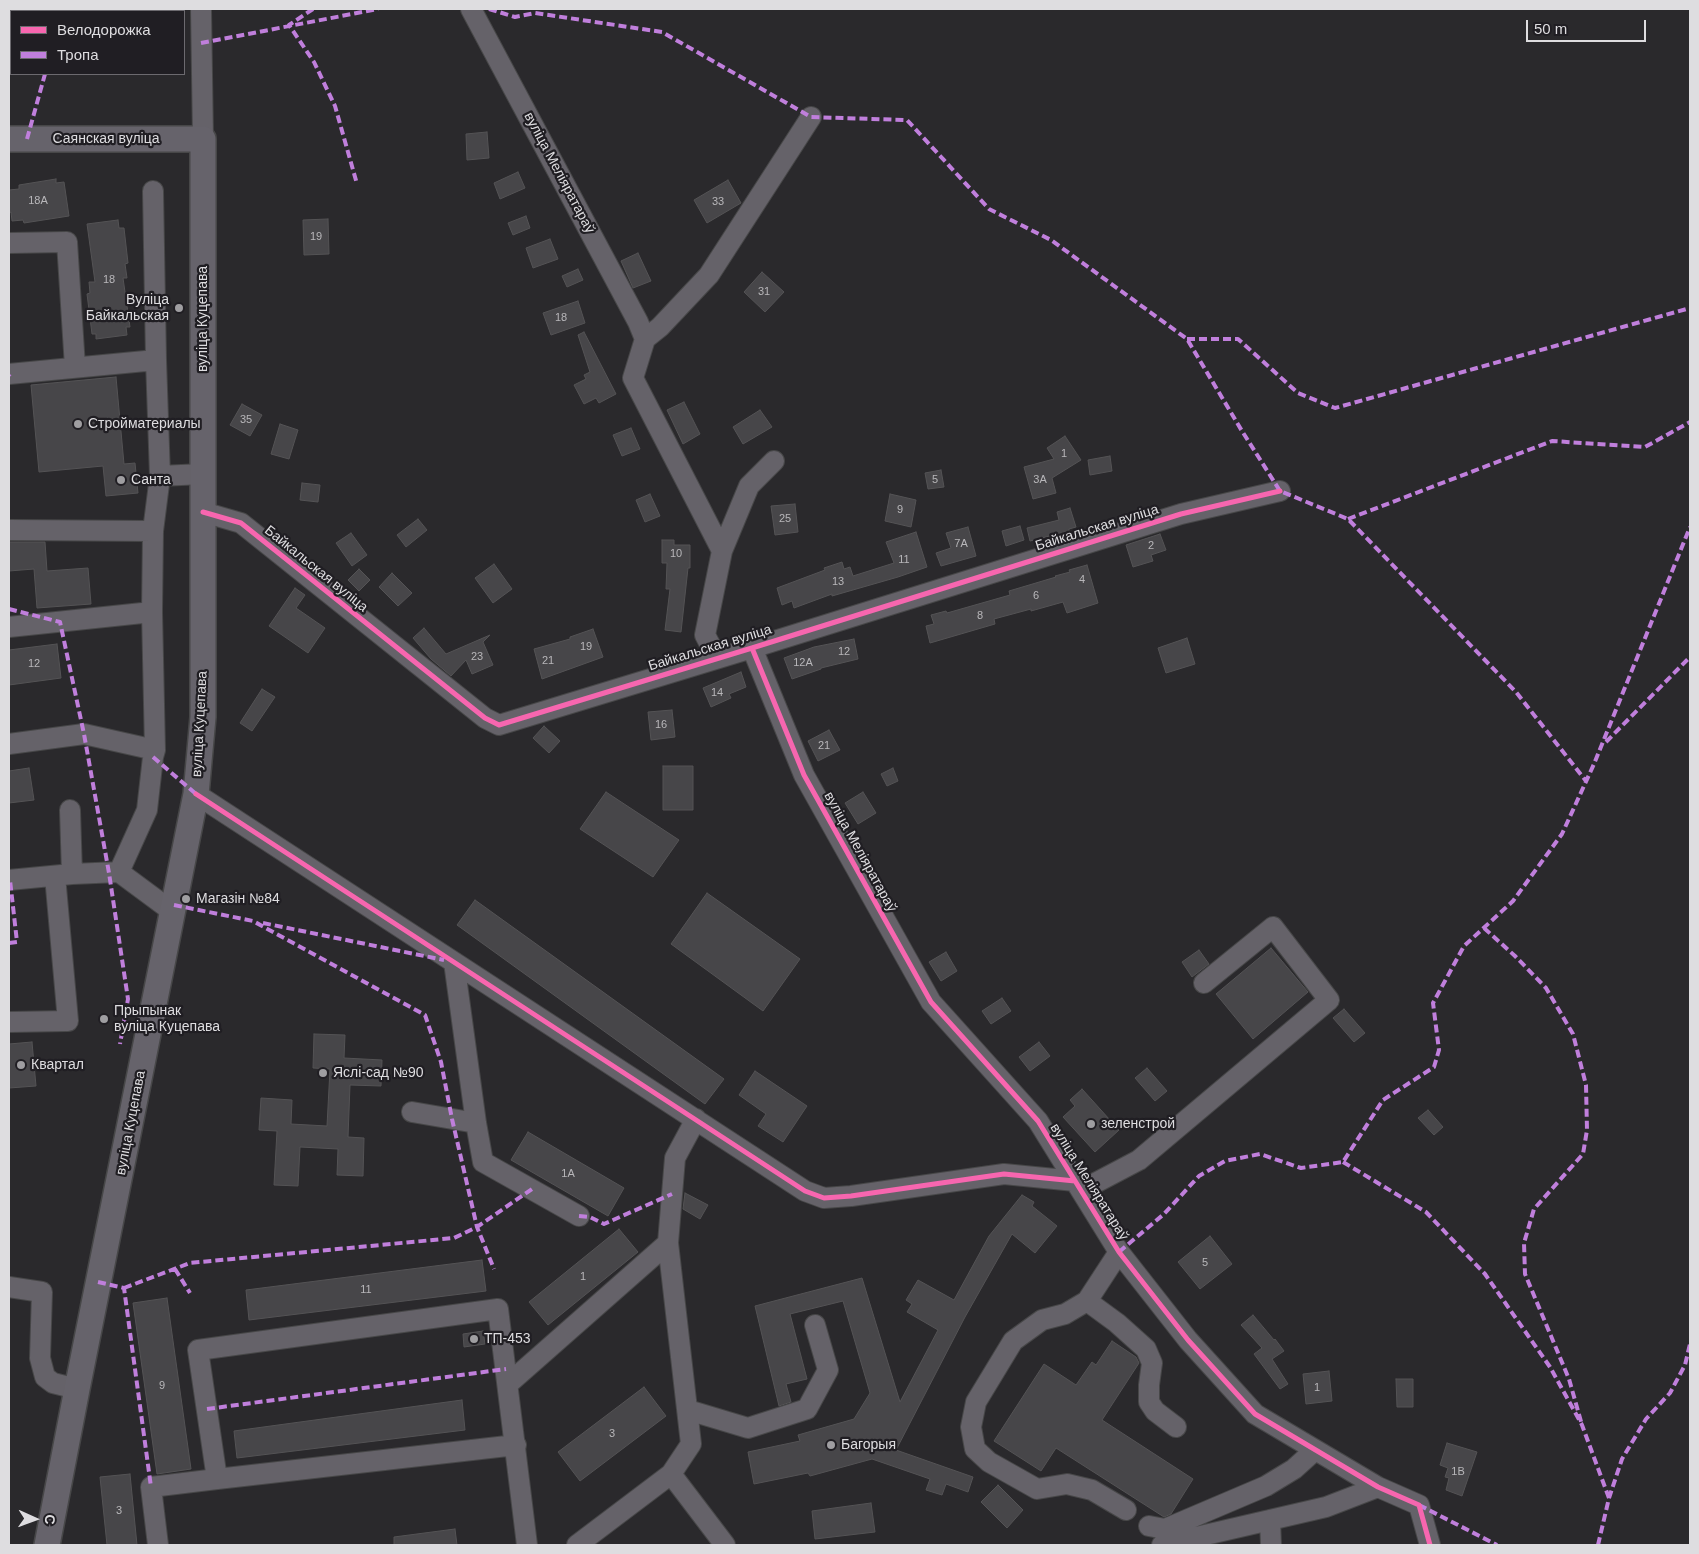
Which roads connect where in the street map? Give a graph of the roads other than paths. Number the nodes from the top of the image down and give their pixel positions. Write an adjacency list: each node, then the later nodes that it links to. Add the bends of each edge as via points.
1 (201, 9): 3 (street, вуліца Куцепава)
2 (471, 9): 9 (street, вуліца Меліяратараў)
3 (192, 44): 6 (street, вуліца Куцепава)
4 (811, 117): 9 (street, via 709,275)
5 (9, 139): 6 (main road, Саянская вуліца)
6 (203, 139): 14 (main road, вуліца Куцепава)
7 (152, 191): 10 (street)
8 (9, 243): 11 (street, via 67,242)
9 (645, 339): 20 (street, via 633,378)
10 (156, 360): 11 (street); 15 (street)
11 (75, 367): 12 (street)
12 (9, 374)
13 (774, 461): 20 (street, via 749,486)
14 (203, 474): 15 (street); 17 (main road, вуліца Куцепава)
15 (160, 476): 19 (street)
16 (1280, 491): 23 (street, Байкальская вуліца, via 1181,514)
17 (203, 512): 24 (street, Байкальская вуліца, via 241,523 485,718 499,725); 27 (main road, вуліца Куцепава, via 203,717)
18 (9, 530): 19 (street)
19 (153, 531): 21 (street)
20 (722, 551): 24 (street, via 705,636)
21 (152, 612): 22 (street); 26 (street)
22 (9, 627)
23 (752, 648): 24 (street, Байкальская вуліца); 39 (street, вуліца Меліяратараў, via 804,776 931,1002 1038,1121)
24 (717, 658)
25 (9, 744): 26 (street, via 84,734)
26 (155, 750): 29 (street, via 147,810)
27 (196, 794): 32 (main road, вуліца Куцепава); 33 (street)
28 (70, 810): 30 (street)
29 (119, 872): 30 (street); 32 (street)
30 (63, 875): 31 (street); 35 (street, via 68,1021)
31 (9, 880)
32 (173, 912): 47 (main road, вуліца Куцепава)
33 (454, 962): 37 (street); 38 (street)
34 (1204, 983): 39 (street, via 1273,927 1330,1000 1139,1160)
35 (9, 1022)
36 (412, 1112): 38 (street)
37 (696, 1119): 39 (street, via 805,1191 824,1198 1004,1174); 41 (street, via 675,1158)
38 (476, 1124): 40 (street, via 483,1162)
39 (1079, 1186): 42 (street, вуліца Меліяратараў)
40 (579, 1216)
41 (668, 1243): 46 (street); 48 (street)
42 (1120, 1252): 44 (street); 51 (street, вуліца Меліяратараў, via 1188,1340 1255,1414)
43 (9, 1287): 47 (street, via 42,1292 40,1358 45,1377 53,1383)
44 (1087, 1301): 49 (street, via 1146,1349 1152,1363 1150,1402 1155,1411); 55 (street, via 1065,1314 1042,1320 1013,1341 976,1402 971,1427 976,1449 989,1462 1036,1489 1067,1484 1092,1490)
45 (815, 1325): 48 (street, via 828,1370 807,1409 748,1428)
46 (508, 1384): 50 (street); 53 (street, via 498,1309 198,1350)
47 (77, 1389): 58 (main road, вуліца Куцепава)
48 (688, 1410): 52 (street, via 692,1444)
49 (1176, 1427)
50 (516, 1445): 53 (street); 60 (street)
51 (1315, 1450): 54 (street, вуліца Меліяратараў); 57 (street, via 1294,1469 1266,1486 1171,1527)
52 (671, 1474): 61 (street); 62 (street)
53 (218, 1480): 59 (street, via 151,1487)
54 (1378, 1487): 56 (street, via 1326,1506); 65 (street, вуліца Меліяратараў, via 1419,1506)
55 (1126, 1510)
56 (1270, 1520): 63 (street); 64 (street)
57 (1149, 1526)
58 (47, 1545)
59 (158, 1545)
60 (527, 1545)
61 (576, 1545)
62 (725, 1545)
63 (1162, 1545)
64 (1271, 1545)
65 (1430, 1545)

